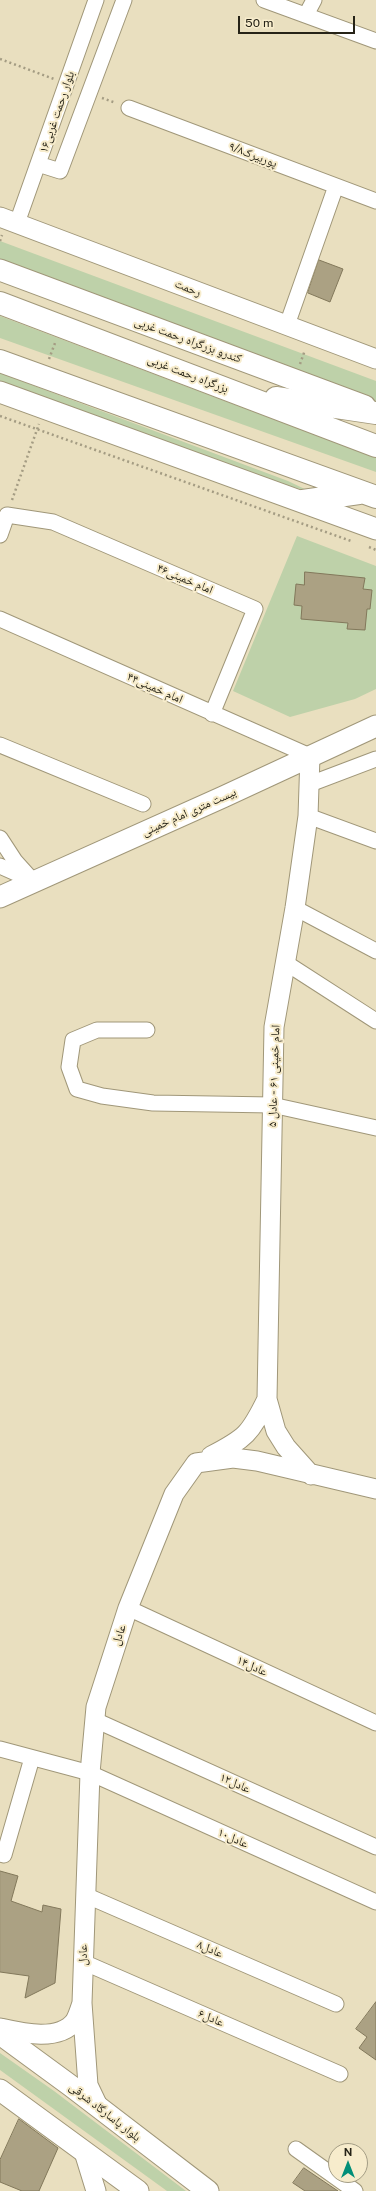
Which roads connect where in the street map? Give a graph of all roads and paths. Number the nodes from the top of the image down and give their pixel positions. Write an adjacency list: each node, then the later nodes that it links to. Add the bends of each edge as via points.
1 (96, 0): 8 (street, بلوار رحمت غربی۱۶)
2 (124, 0): 9 (street)
3 (264, 0): 5 (street)
4 (314, 0): 5 (street)
5 (306, 15): 6 (street)
6 (376, 41)
7 (0, 59): 8 (path)
8 (66, 84): 11 (street, بلوار رحمت غربی۱۶)
9 (89, 93): 10 (path); 11 (street, via 60,171)
10 (129, 108): 12 (street, پوربیرک۹/۸)
11 (38, 164): 14 (street, بلوار رحمت غربی۱۶)
12 (336, 186): 13 (street, پوربیرک۹/۸); 17 (street)
13 (376, 202)
14 (9, 220): 17 (street, رحمت)
15 (0, 270): 23 (main road, کندرو بزرگراه رحمت غربی)
16 (0, 303): 18 (highway, بزرگراه رحمت غربی)
17 (287, 325): 19 (street, رحمت)
18 (62, 326): 22 (path); 25 (highway, بزرگراه رحمت غربی)
19 (311, 334): 20 (street, رحمت); 23 (path)
20 (376, 359)
21 (0, 361): 22 (highway)
22 (43, 376): 31 (highway)
23 (294, 380): 27 (main road, کندرو بزرگراه رحمت غربی)
24 (0, 392): 26 (main road)
25 (238, 393): 27 (highway); 30 (highway, بزرگراه رحمت غربی)
26 (45, 406): 29 (path); 32 (main road)
27 (376, 412)
28 (0, 416): 29 (path)
29 (37, 429): 33 (path); 35 (path)
30 (376, 446)
31 (371, 497): 32 (highway)
32 (303, 501): 34 (main road)
33 (3, 526): 39 (street, امام خمینی۴۶, via 53,522 255,609)
34 (376, 529)
35 (353, 542)
36 (361, 545): 37 (path)
37 (376, 550)
38 (0, 620): 39 (street, ۴۴امام خمینی)
39 (212, 714): 42 (street, ۴۴امام خمینی)
40 (376, 726): 42 (main road, بیست متری امام خمینی)
41 (0, 745): 45 (street)
42 (310, 756): 44 (street, امام خمینی ۶۱ - عادل ۵); 50 (main road, بیست متری امام خمینی, via 223,798)
43 (376, 759): 44 (street)
44 (310, 784): 46 (street, امام خمینی ۶۱ - عادل ۵)
45 (143, 804)
46 (308, 816): 48 (street); 52 (street, امام خمینی ۶۱ - عادل ۵)
47 (0, 838): 50 (street, via 15,861)
48 (376, 841)
49 (0, 866): 50 (street)
50 (33, 881): 51 (main road, بیست متری امام خمینی)
51 (0, 897)
52 (295, 908): 53 (street); 54 (street, امام خمینی ۶۱ - عادل ۵)
53 (376, 951)
54 (286, 963): 55 (street); 57 (street, امام خمینی ۶۱ - عادل ۵, via 274,1027)
55 (376, 1021)
56 (147, 1030): 57 (street, via 97,1030 73,1040 68,1067 77,1089 102,1096 153,1103)
57 (272, 1105): 58 (street); 59 (street, امام خمینی ۶۱ - عادل ۵)
58 (376, 1128)
59 (266, 1399): 60 (street, امام خمینی ۶۱ - عادل ۵, via 252,1428 236,1444); 61 (street, امام خمینی ۶۱ - عادل ۵, via 279,1436)
60 (196, 1463): 61 (street, via 233,1458 257,1461); 63 (street, عادل, via 174,1494)
61 (312, 1475): 62 (street)
62 (376, 1489)
63 (128, 1608): 64 (street, عادل, via 98,1700); 65 (street, عادل۱۴)
64 (95, 1720): 68 (street, عادل); 69 (street, عادل۱۲)
65 (376, 1723)
66 (0, 1749): 67 (street, عادل۱۰)
67 (32, 1758): 68 (street, عادل۱۰); 70 (street, via 4,1855)
68 (90, 1774): 71 (street, عادل); 72 (street, عادل۱۰)
69 (376, 1847)
70 (0, 1854)
71 (85, 1895): 73 (street, عادل); 75 (street, ۸عادل)
72 (376, 1902)
73 (83, 1962): 74 (street, عادل); 78 (street, عادل۶)
74 (82, 2003): 76 (street, via 75,2021 60,2031 23,2033); 80 (street, عادل, via 88,2085)
75 (336, 2004)
76 (0, 2028)
77 (0, 2034): 80 (main road, بلوار پاسارگاد شرقی)
78 (340, 2074)
79 (0, 2090): 82 (main road)
80 (98, 2106): 85 (main road, بلوار پاسارگاد شرقی)
81 (296, 2149): 86 (street)
82 (84, 2152): 83 (street); 84 (main road)
83 (96, 2191)
84 (138, 2191)
85 (208, 2191)
86 (355, 2191)

